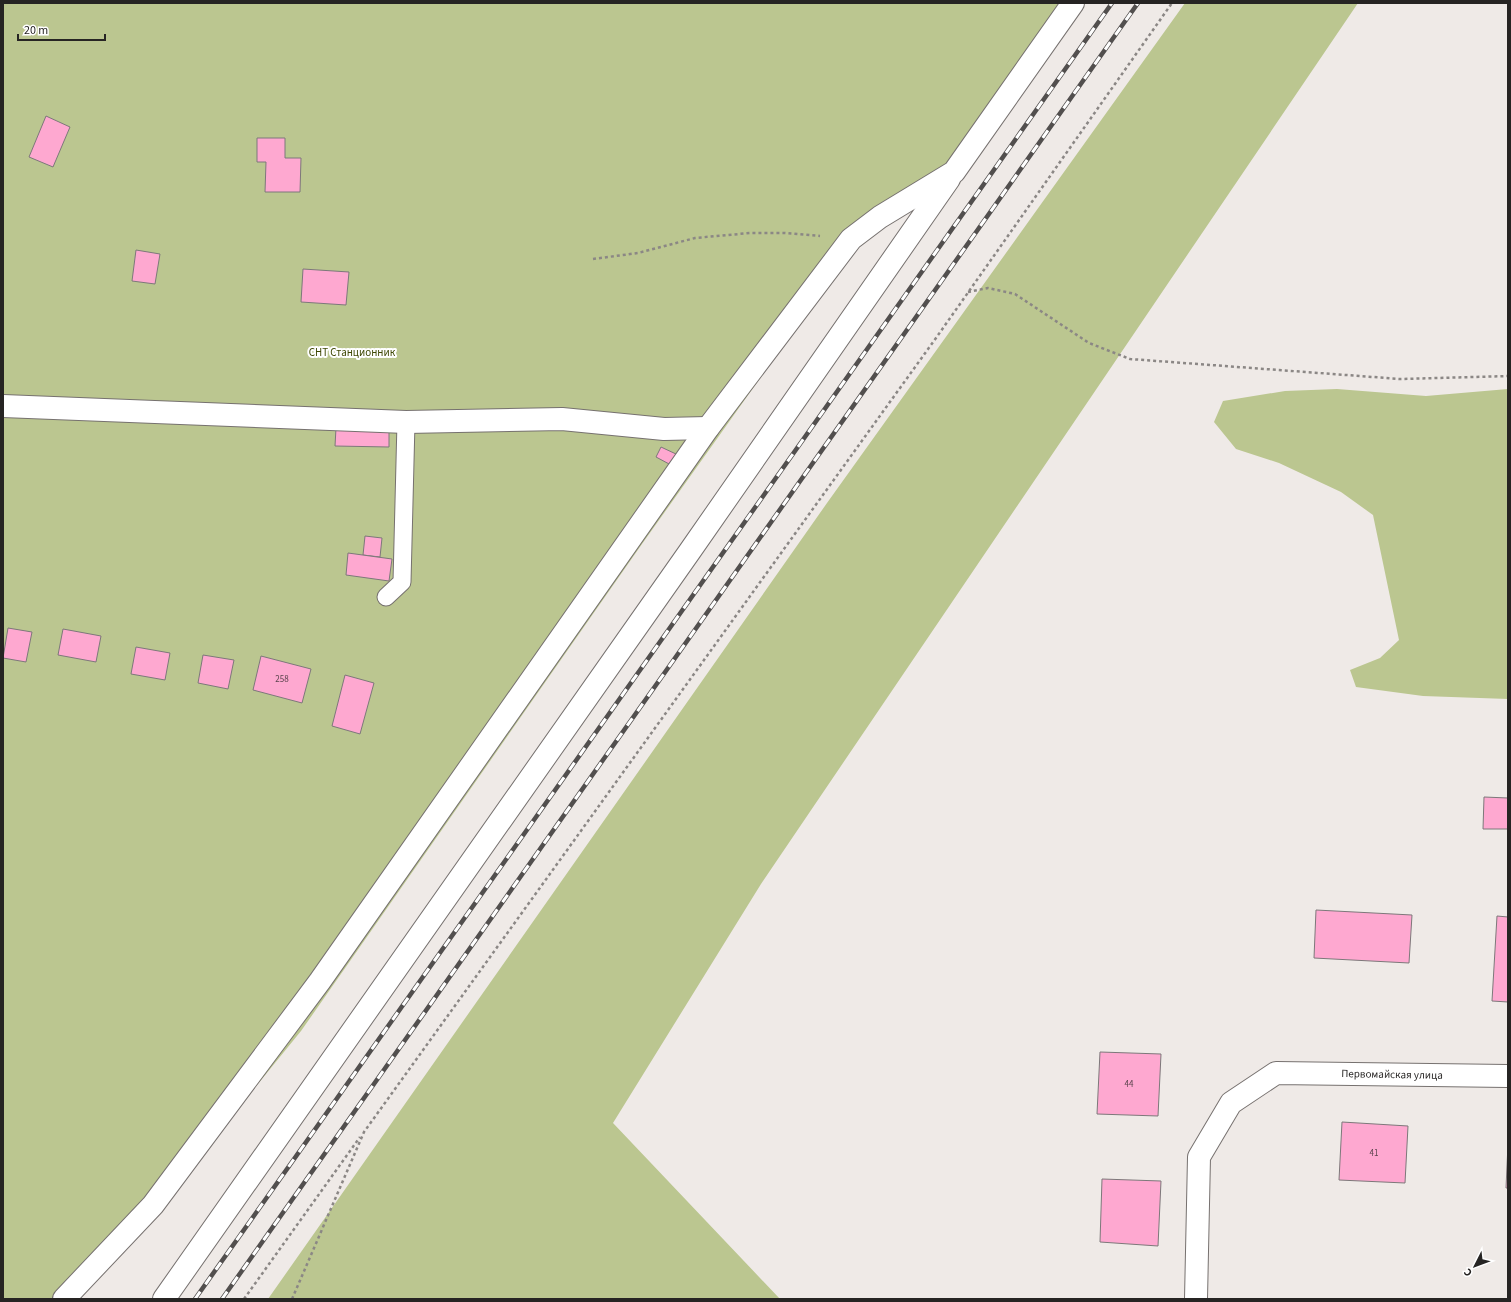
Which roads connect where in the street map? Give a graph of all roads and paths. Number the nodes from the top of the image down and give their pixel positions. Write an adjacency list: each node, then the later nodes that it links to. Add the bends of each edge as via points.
1 (1073, 3): 3 (street)
2 (1172, 3): 6 (path)
3 (954, 172): 4 (street, via 880,217); 15 (street)
4 (851, 239): 5 (path, via 785,233 750,233 695,238 638,254); 10 (street)
5 (593, 258)
6 (968, 292): 7 (path, via 988,288 1015,294 1089,343 1130,359 1400,379); 13 (path)
7 (1508, 376)
8 (3, 406): 9 (street)
9 (406, 422): 10 (street, via 562,419 664,429); 11 (lane, via 402,582)
10 (708, 428): 14 (street, via 320,982 153,1205)
11 (386, 598)
12 (1508, 1076): 18 (street, Первомайская улица, via 1276,1073 1231,1103 1199,1157)
13 (364, 1132): 16 (path); 17 (path)
14 (64, 1299)
15 (164, 1299)
16 (244, 1299)
17 (292, 1299)
18 (1196, 1299)

